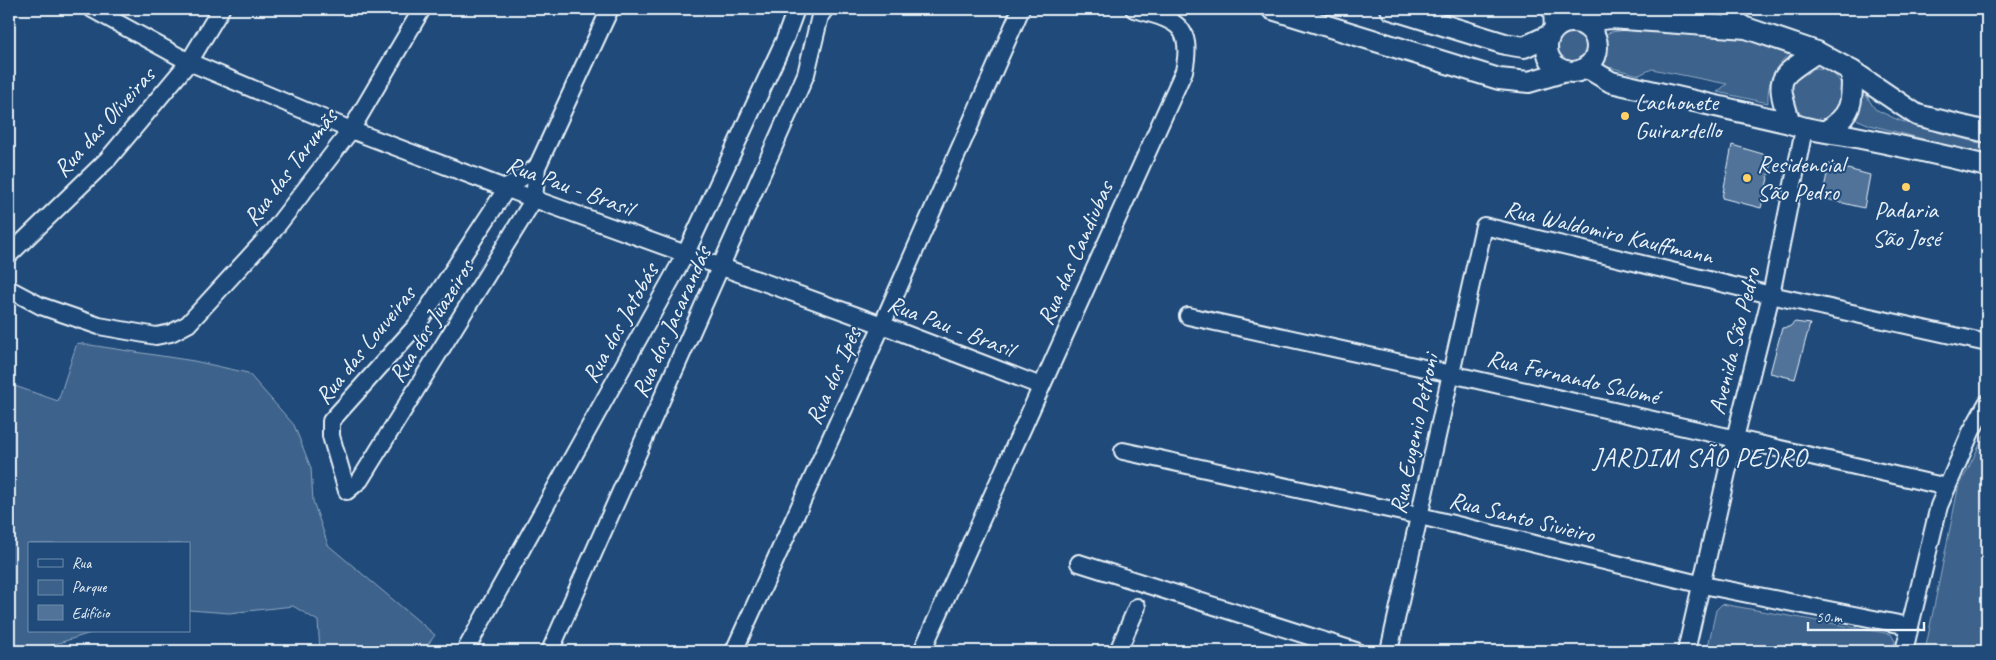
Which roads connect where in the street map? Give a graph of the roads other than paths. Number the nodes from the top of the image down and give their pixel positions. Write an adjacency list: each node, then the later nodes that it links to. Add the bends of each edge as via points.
1 (92, 9): 17 (street, Rua Pau - Brasil)
2 (221, 9): 17 (street, Rua das Oliveiras)
3 (422, 9): 22 (street, Rua das Tarumãs)
4 (610, 9): 26 (street, Rua dos Juazeiros)
5 (796, 9): 30 (street, Rua dos Jatobás)
6 (825, 9): 32 (street, Rua dos Jacarandás, via 820,16 806,74)
7 (1021, 9): 36 (street, Rua dos Ipês)
8 (1134, 9): 39 (street, Rua das Candiubas, via 1170,19 1181,30 1187,44 1184,71)
9 (1272, 9): 19 (main road, via 1499,79 1529,82)
10 (1391, 9): 14 (main road, via 1524,47)
11 (1552, 9): 14 (street)
12 (1592, 9): 14 (street)
13 (1729, 9): 15 (street)
14 (1562, 27): 15 (main road, via 1611,18); 18 (main road, via 1590,30 1596,45 1592,61); 19 (main road, via 1547,42 1549,57)
15 (1746, 28): 16 (main road)
16 (1817, 52): 20 (main road); 21 (main road, via 1782,78 1780,94)
17 (189, 62): 22 (street, Rua Pau - Brasil); 31 (street, Rua das Oliveiras, via 108,159)
18 (1586, 67): 19 (main road); 21 (main road, via 1612,82)
19 (1566, 71)
20 (1852, 71): 23 (main road, via 1851,104 1842,122); 24 (main road, via 1917,115)
21 (1797, 126): 23 (main road); 34 (street, Avenida São Pedro)
22 (351, 130): 27 (street, Rua Pau - Brasil); 33 (street, Rua das Tarumãs, via 274,231 188,324 171,333 156,336 99,326 41,306)
23 (1826, 131): 25 (main road)
24 (1987, 132)
25 (1987, 166)
26 (536, 167): 27 (street, Rua dos Juazeiros); 28 (street, Rua dos Juazeiros)
27 (507, 188): 28 (street, Rua Pau - Brasil); 44 (street, Rua das Louveiras, via 417,325 331,421 331,436)
28 (534, 199): 30 (street, Rua Pau - Brasil); 44 (street, Rua dos Juazeiros, via 360,480)
29 (1484, 226): 34 (street, Rua Waldomiro Kauffmann); 38 (street, Rua Eugenio Petroni)
30 (686, 253): 32 (street, Rua Pau - Brasil); 50 (street, Rua dos Jatobás)
31 (9, 255)
32 (722, 266): 36 (street, Rua Pau - Brasil); 51 (street, Rua dos Jacarandás)
33 (9, 289)
34 (1771, 295): 37 (street, Rua Waldomiro Kauffmann); 41 (street, Avenida São Pedro)
35 (1188, 316): 38 (street, Rua Fernando Salomé)
36 (882, 325): 39 (street, Rua Pau - Brasil); 52 (street, Rua dos Ipês)
37 (1987, 343)
38 (1451, 374): 41 (street, Rua Fernando Salomé); 45 (street, Rua Eugenio Petroni)
39 (1041, 386): 53 (street, Rua das Candiubas)
40 (1987, 403): 43 (street)
41 (1735, 438): 43 (street, Rua Fernando Salomé); 47 (street, Avenida São Pedro)
42 (1123, 451): 45 (street, Rua Santo Sivieiro)
43 (1947, 487): 49 (street, via 1939,506)
44 (347, 491)
45 (1420, 516): 47 (street, Rua Santo Sivieiro); 56 (street, Rua Eugenio Petroni)
46 (1079, 563): 55 (street)
47 (1703, 585): 49 (street, Rua Santo Sivieiro); 57 (street, Avenida São Pedro)
48 (1137, 607): 54 (street)
49 (1909, 626): 58 (street)
50 (465, 651)
51 (550, 651)
52 (734, 651)
53 (922, 651)
54 (1118, 651)
55 (1356, 651)
56 (1389, 651)
57 (1686, 651)
58 (1904, 651)

